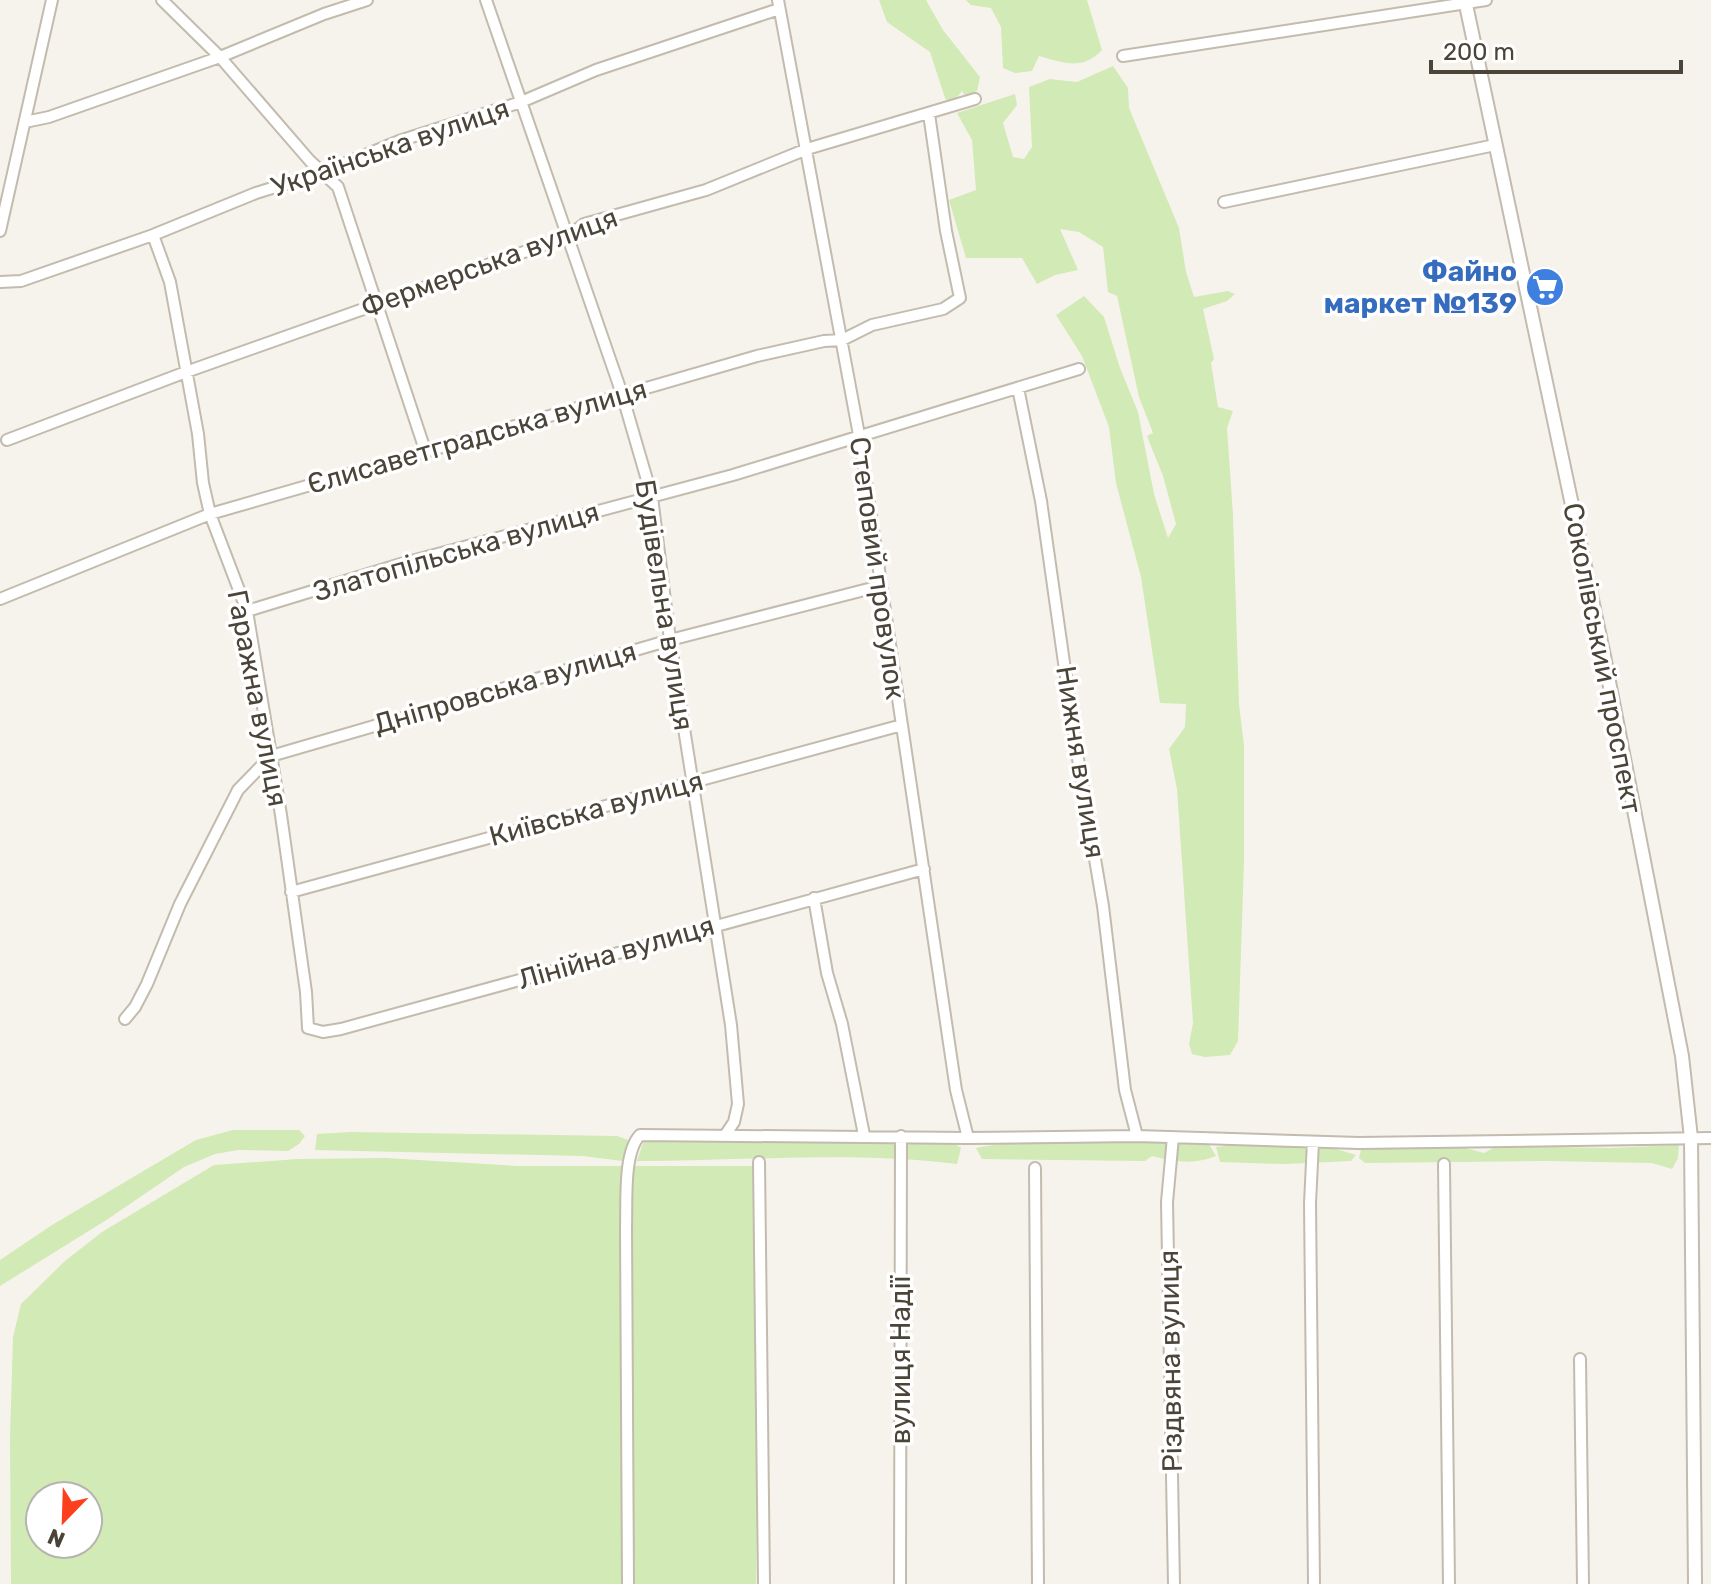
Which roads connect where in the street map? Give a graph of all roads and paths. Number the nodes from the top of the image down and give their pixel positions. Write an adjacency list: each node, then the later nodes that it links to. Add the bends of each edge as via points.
1 (52, 0): 13 (street)
2 (162, 0): 9 (street)
3 (367, 0): 9 (street)
4 (486, 0): 11 (street, Будівельна вулиця)
5 (1486, 0): 6 (street)
6 (1466, 2): 8 (street); 14 (street, Соколівський проспект)
7 (778, 4): 11 (street, Українська вулиця); 15 (street, Степовий провулок)
8 (1123, 56)
9 (220, 57): 13 (street); 16 (street)
10 (975, 99): 12 (street, Фермерська вулиця)
11 (521, 102): 16 (street, Українська вулиця, via 399,141); 20 (street, Будівельна вулиця)
12 (929, 114): 15 (street, Фермерська вулиця); 23 (street, Єлисаветградська вулиця, via 960,298 943,309 872,325)
13 (25, 122): 18 (street)
14 (1495, 145): 17 (street); 52 (street, Соколівський проспект, via 1604,656 1682,1056)
15 (807, 149): 20 (street, Фермерська вулиця, via 706,190 584,224); 23 (street, Степовий провулок)
16 (324, 172): 19 (street, Українська вулиця); 22 (street, via 338,187)
17 (1224, 202)
18 (0, 231)
19 (153, 235): 21 (street, Українська вулиця, via 21,281); 25 (street, Гаражна вулиця, via 170,282)
20 (569, 236): 22 (street, Фермерська вулиця); 27 (street, Будівельна вулиця)
21 (0, 282)
22 (379, 304): 25 (street, Фермерська вулиця); 30 (street)
23 (842, 340): 27 (street, Єлисаветградська вулиця, via 757,356); 28 (street, Степовий провулок)
24 (1079, 369): 26 (street, Златопільська вулиця)
25 (186, 372): 29 (street, Фермерська вулиця); 32 (street, Гаражна вулиця)
26 (1018, 388): 28 (street, Златопільська вулиця); 49 (street, Нижня вулиця, via 1041,501 1103,906 1125,1090)
27 (622, 394): 30 (street, Єлисаветградська вулиця); 31 (street, Будівельна вулиця)
28 (859, 435): 31 (street, Златопільська вулиця); 33 (street, Степовий провулок)
29 (7, 440)
30 (426, 453): 32 (street, Єлисаветградська вулиця)
31 (652, 497): 35 (street, Златопільська вулиця); 36 (street, Будівельна вулиця)
32 (210, 514): 34 (street, Єлисаветградська вулиця); 35 (street, Гаражна вулиця)
33 (880, 586): 36 (street, Дніпровська вулиця); 37 (street, Степовий провулок)
34 (0, 599)
35 (247, 611): 38 (street, Гаражна вулиця)
36 (670, 640): 38 (street, Дніпровська вулиця); 39 (street, Будівельна вулиця)
37 (902, 725): 39 (street, Київська вулиця); 40 (street, Степовий провулок)
38 (271, 756): 41 (street, Гаражна вулиця); 44 (street, via 238,790 180,904 147,984)
39 (693, 782): 41 (street, Київська вулиця); 43 (street, Будівельна вулиця)
40 (924, 869): 42 (street, Лінійна вулиця); 51 (street, Степовий провулок, via 956,1090)
41 (291, 892): 45 (street, Гаражна вулиця)
42 (814, 898): 43 (street, Лінійна вулиця); 47 (street)
43 (716, 924): 45 (street, Лінійна вулиця, via 341,1029); 46 (street, Будівельна вулиця, via 738,1104)
44 (125, 1019)
45 (308, 1028)
46 (726, 1134): 47 (street); 59 (street, via 640,1135 633,1142 626,1227)
47 (864, 1135): 48 (street)
48 (901, 1136): 51 (street); 61 (street, вулиця Надії)
49 (1137, 1136): 50 (street); 51 (street)
50 (1173, 1137): 54 (street); 63 (street, Різдвяна вулиця, via 1167,1202)
51 (968, 1138)
52 (1691, 1138): 53 (street); 54 (street); 67 (street, Соколівський проспект)
53 (1711, 1138)
54 (1313, 1142): 64 (street)
55 (759, 1162): 60 (street)
56 (1444, 1164): 65 (street)
57 (1035, 1168): 62 (street)
58 (1580, 1359): 66 (street)
59 (628, 1584)
60 (764, 1584)
61 (900, 1584)
62 (1038, 1584)
63 (1174, 1584)
64 (1314, 1584)
65 (1449, 1584)
66 (1583, 1584)
67 (1695, 1584)

